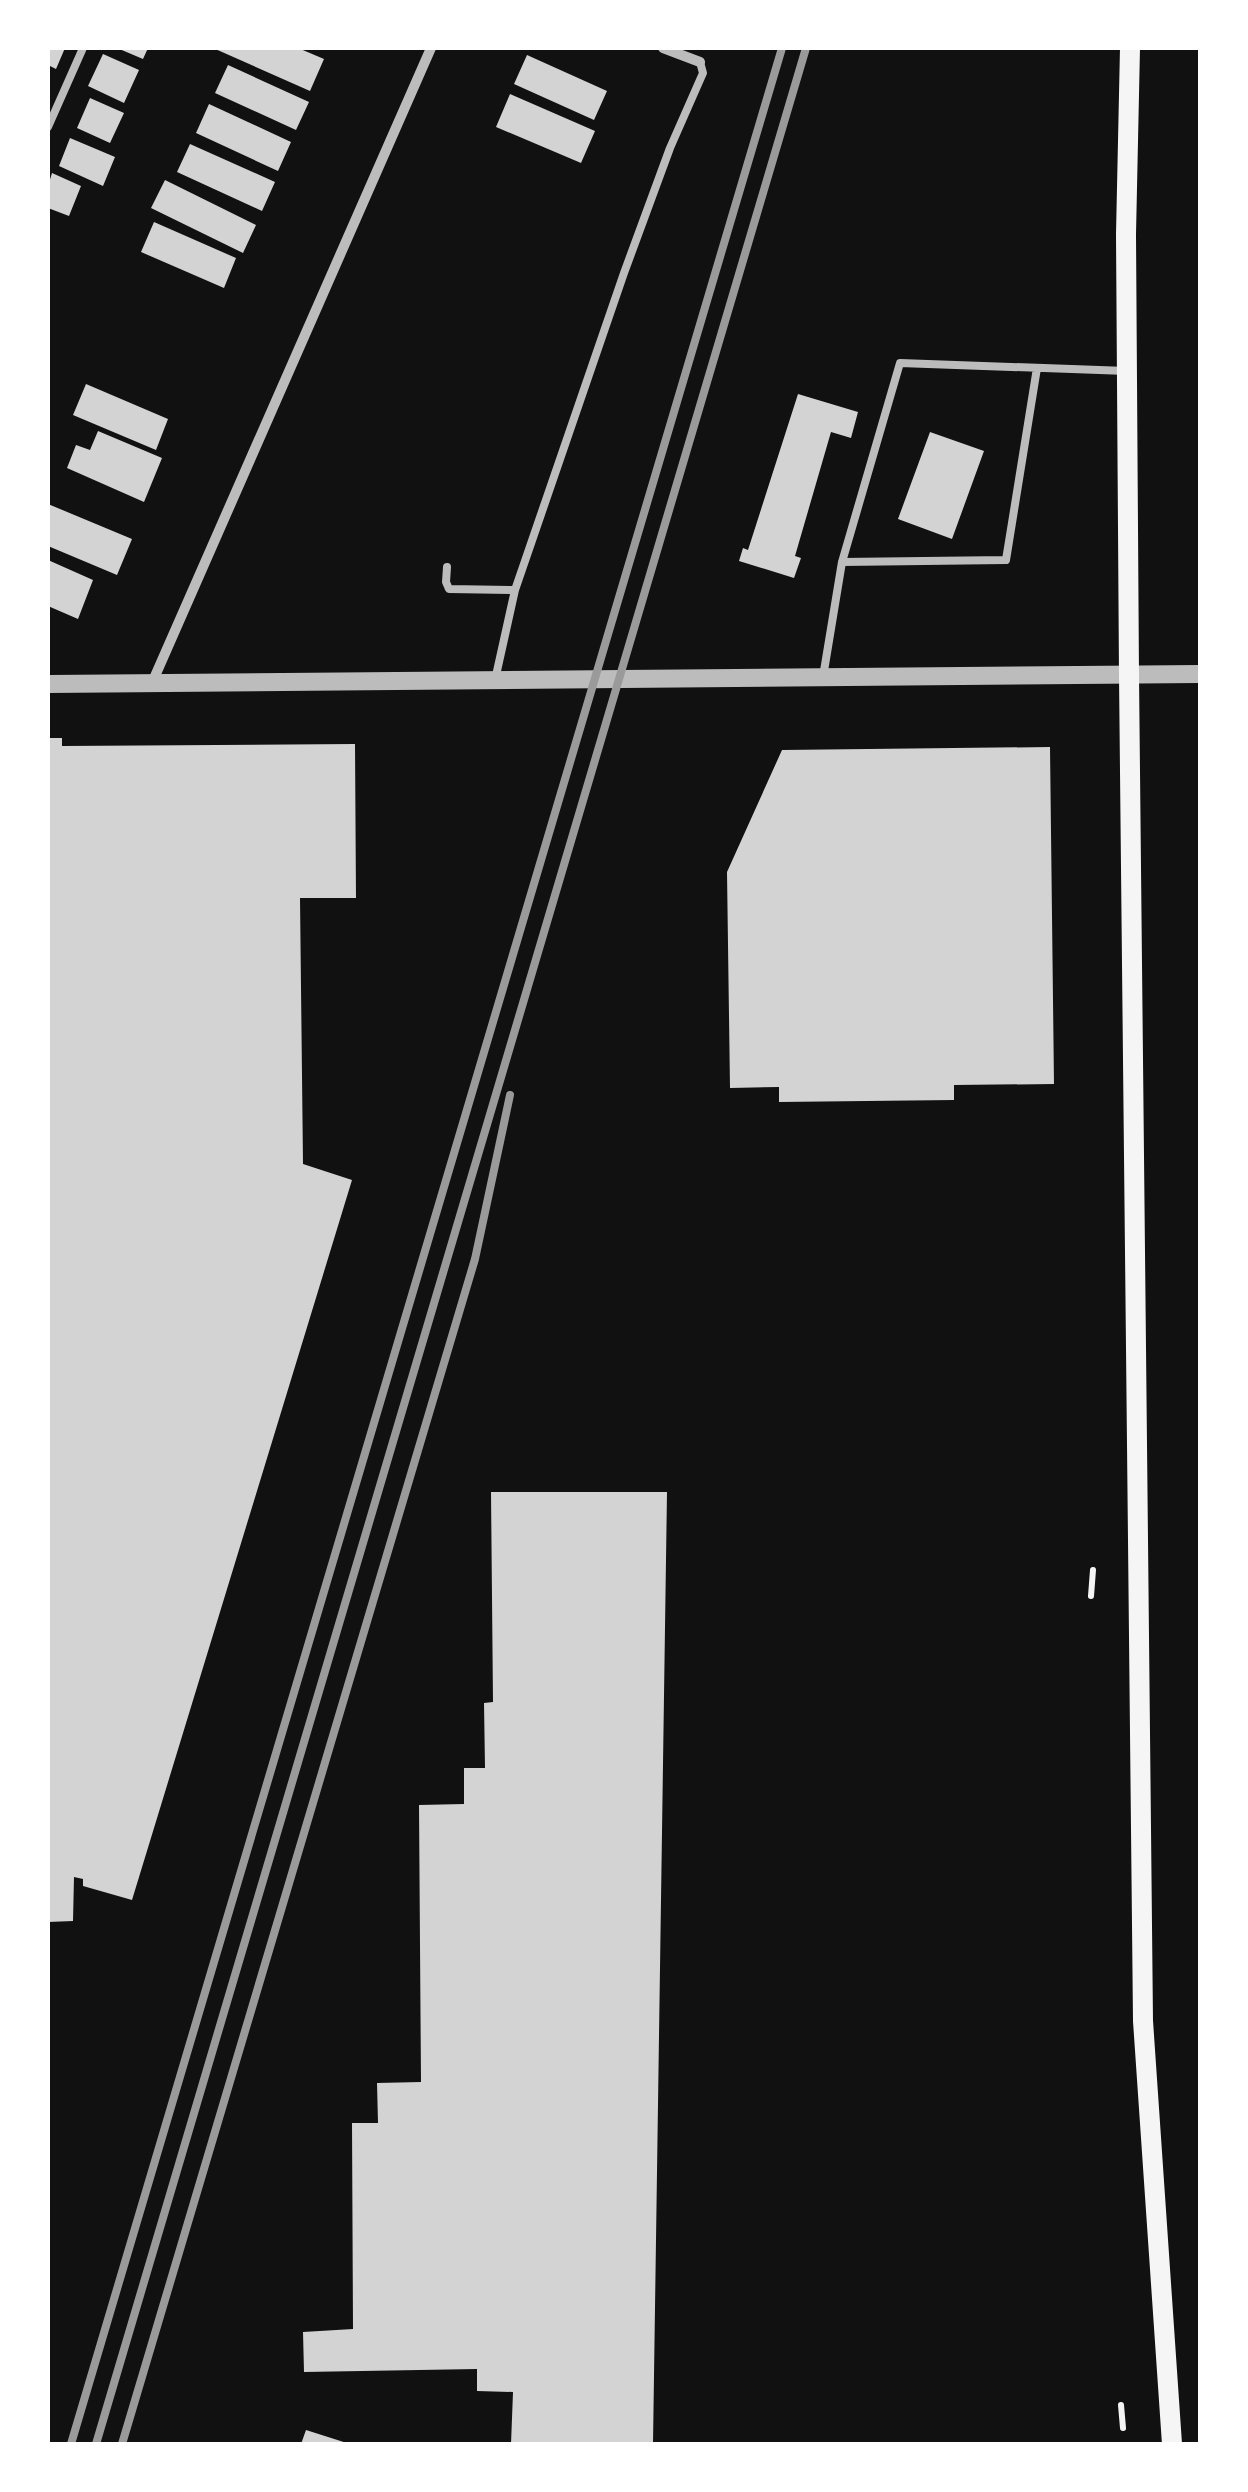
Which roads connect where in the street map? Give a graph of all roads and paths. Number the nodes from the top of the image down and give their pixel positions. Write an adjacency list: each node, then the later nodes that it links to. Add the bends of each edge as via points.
1 (83, 48): 6 (lane)
2 (431, 48): 16 (street)
3 (662, 48): 5 (street)
4 (1130, 48): 8 (main road)
5 (700, 62): 11 (lane, via 703,73 624,272)
6 (48, 126)
7 (1037, 368): 8 (lane); 9 (lane, via 900,363); 9 (lane, via 1006,560)
8 (1127, 371): 13 (main road)
9 (842, 562): 14 (lane)
10 (448, 567): 11 (lane, via 450,588)
11 (515, 590): 15 (lane)
12 (1200, 674): 13 (street)
13 (1129, 675): 14 (street); 22 (main road, via 1142,2021)
14 (823, 677): 15 (street)
15 (495, 680): 16 (street)
16 (152, 683): 17 (street)
17 (48, 684)
18 (1093, 1570): 19 (path)
19 (1091, 1596)
20 (1121, 2405): 21 (path)
21 (1123, 2428)
22 (1172, 2444)

